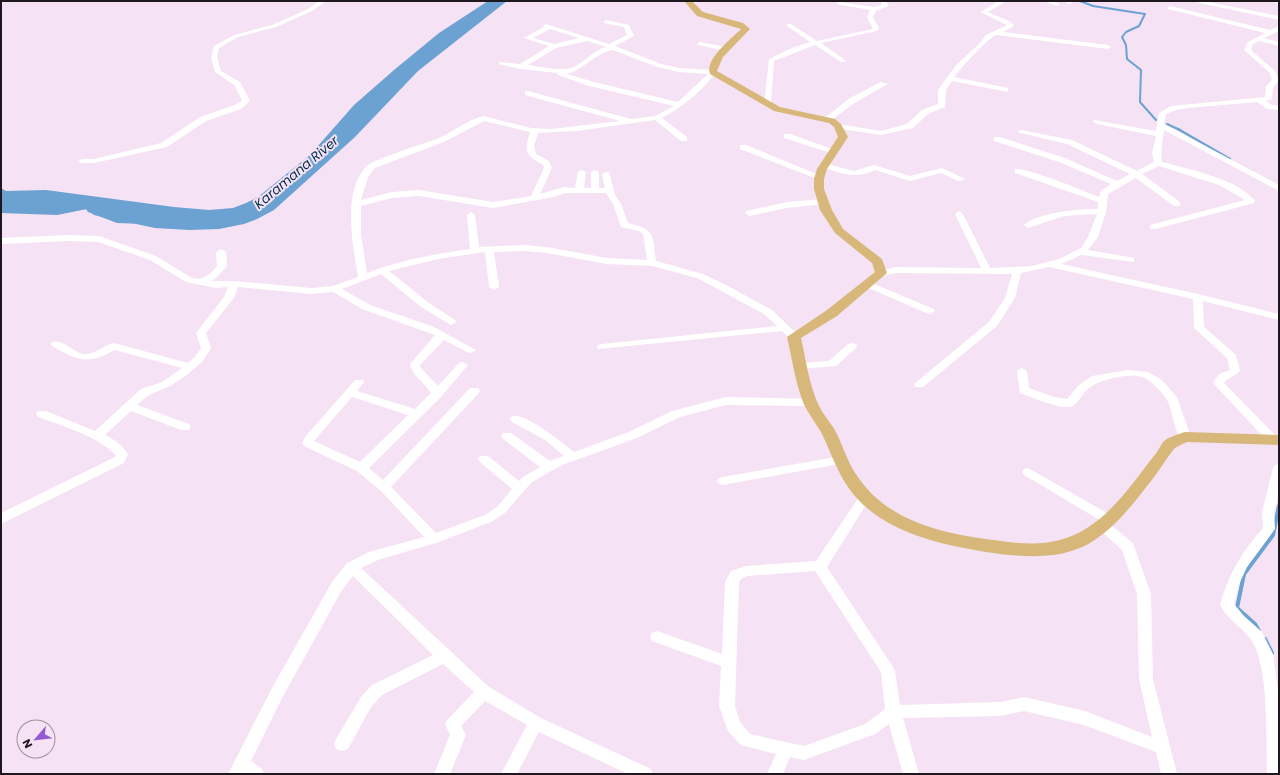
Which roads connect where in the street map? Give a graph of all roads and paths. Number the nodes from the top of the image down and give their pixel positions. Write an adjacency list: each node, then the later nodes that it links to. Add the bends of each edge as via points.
1 (323, 1): 54 (street, via 310,10 274,26 236,36 216,47 214,58 218,72 238,84 246,101 238,107 203,119 164,145 94,161)
2 (688, 1): 26 (main road, via 700,14 745,28)
3 (883, 1): 12 (street, via 886,6)
4 (1003, 1): 17 (street, via 983,11 1011,24 1010,27)
5 (1046, 1): 10 (street)
6 (1194, 1): 13 (street)
7 (1276, 1): 8 (street)
8 (1279, 2)
9 (839, 4): 12 (street)
10 (1057, 4)
11 (1170, 8): 16 (street)
12 (875, 9): 21 (street, via 870,17 875,30)
13 (1279, 18)
14 (606, 22): 24 (street, via 627,26 631,36)
15 (789, 25): 21 (street)
16 (1275, 30): 19 (street)
17 (995, 33): 25 (street); 32 (street, via 988,36 959,65)
18 (587, 39): 23 (street); 23 (street, via 548,26 527,38); 24 (street)
19 (1260, 39): 22 (street); 37 (street, via 1250,43 1247,50 1273,72 1276,80 1270,86)
20 (700, 44): 26 (street)
21 (816, 44): 27 (street); 39 (street, via 779,55 770,61)
22 (1279, 44)
23 (554, 46): 29 (street)
24 (611, 47): 29 (street, via 599,50 576,70 567,72); 30 (street, via 664,67)
25 (1108, 47)
26 (726, 49): 30 (main road, via 714,64)
27 (843, 61)
28 (501, 64): 29 (street)
29 (520, 67)
30 (712, 72): 39 (main road, via 747,90); 40 (street, via 706,81)
31 (560, 74): 40 (street)
32 (950, 78): 34 (street); 44 (street, via 942,90 943,104 925,112 910,126 881,133)
33 (884, 84): 44 (street, via 853,100)
34 (1005, 90)
35 (528, 93): 43 (street)
36 (1279, 97): 37 (street)
37 (1268, 99): 38 (street)
38 (1258, 100): 41 (street, via 1270,107); 47 (street, via 1174,108 1163,113 1160,118)
39 (767, 104): 44 (main road)
40 (678, 105): 42 (street)
41 (1279, 108)
42 (657, 118): 43 (street); 50 (street)
43 (632, 122): 46 (street, via 577,129)
44 (833, 122): 53 (main road, via 844,137)
45 (1097, 122): 47 (street)
46 (535, 130): 68 (street, via 530,149 534,157 547,164 548,168); 71 (street, via 483,118 442,140 372,166 361,185)
47 (1161, 130): 55 (street, via 1156,153); 64 (street)
48 (1021, 132): 60 (street, via 1069,142)
49 (787, 136): 53 (street)
50 (684, 139)
51 (997, 139): 63 (street, via 1062,160)
52 (743, 147): 56 (street)
53 (834, 151): 56 (main road)
54 (82, 161)
55 (1158, 163): 60 (street); 78 (street, via 1240,191 1251,201)
56 (822, 171): 62 (street, via 854,174 874,167 910,179 942,170); 70 (main road, via 819,189)
57 (1018, 171): 69 (street)
58 (582, 172): 65 (street)
59 (594, 172): 66 (street)
60 (1135, 173): 63 (street); 72 (street)
61 (606, 174): 67 (street)
62 (961, 179)
63 (1117, 184): 69 (street, via 1104,193)
64 (1279, 188)
65 (579, 190): 66 (street); 71 (street, via 564,190 493,205 419,193 392,195)
66 (595, 190): 67 (street)
67 (610, 191): 85 (street, via 624,225 642,229 647,233)
68 (535, 196)
69 (1102, 201): 73 (street)
70 (823, 202): 74 (street, via 787,205); 90 (main road, via 839,231 878,262)
71 (357, 204): 91 (street, via 355,223)
72 (1177, 204)
73 (1102, 212): 77 (street, via 1078,210 1060,213); 83 (street, via 1093,237)
74 (749, 213)
75 (959, 214): 88 (street)
76 (471, 215): 81 (street)
77 (1028, 225)
78 (1153, 227)
79 (1, 241): 92 (street, via 100,239 153,258 184,277)
80 (489, 249): 81 (street); 85 (street, via 524,248 607,261); 95 (street)
81 (475, 251): 87 (street, via 406,263)
82 (221, 252): 92 (street, via 222,266 218,272)
83 (1081, 252): 84 (street); 86 (street)
84 (1131, 260)
85 (652, 263): 101 (street, via 700,276 723,287 768,312)
86 (1049, 265): 89 (street); 97 (street)
87 (382, 270): 91 (street); 100 (street, via 425,305)
88 (988, 271): 89 (street); 90 (street, via 896,270)
89 (1017, 271): 112 (street, via 1010,298 993,324)
90 (881, 273): 94 (main road)
91 (363, 277): 96 (street)
92 (202, 282): 93 (street, via 216,285)
93 (234, 284): 96 (street, via 311,291); 109 (street, via 228,298 201,333 206,348 199,359)
94 (867, 284): 98 (street); 101 (main road, via 832,313)
95 (494, 288)
96 (335, 289): 102 (street, via 354,301)
97 (1198, 297): 99 (street); 125 (street, via 1199,328 1232,357 1235,370 1222,376 1218,384)
98 (930, 311)
99 (1279, 317)
100 (451, 322)
101 (790, 332): 104 (street); 108 (main road)
102 (440, 334): 106 (street); 115 (street, via 440,338 415,364 416,369 431,383)
103 (56, 344): 109 (street, via 78,357 95,357 114,346)
104 (602, 346)
105 (852, 346): 108 (street, via 832,364)
106 (471, 350)
107 (463, 365): 115 (street)
108 (801, 366): 116 (main road)
109 (189, 367): 117 (street, via 166,384 145,392)
110 (1022, 371): 124 (street, via 1024,390 1052,400 1070,403 1083,387 1096,378 1129,373 1144,374 1158,382 1173,400)
111 (359, 382): 114 (street)
112 (919, 385)
113 (474, 391): 134 (street)
114 (350, 393): 119 (street); 130 (street, via 308,441 309,444)
115 (437, 394): 119 (street)
116 (810, 402): 126 (street, via 726,401 676,414 633,435); 128 (main road, via 830,434)
117 (130, 407): 121 (street); 122 (street)
118 (42, 414): 122 (street)
119 (417, 414): 130 (street)
120 (516, 419): 126 (street, via 549,437)
121 (185, 427)
122 (97, 436): 137 (street, via 109,442 122,454 120,460)
123 (507, 436): 129 (street)
124 (1185, 436): 125 (main road); 138 (main road, via 1169,445)
125 (1276, 440)
126 (573, 457): 129 (street)
127 (484, 459): 135 (street)
128 (841, 460): 133 (street); 136 (main road)
129 (549, 467): 135 (street, via 527,480)
130 (361, 468): 134 (street)
131 (1279, 468): 159 (street, via 1268,512 1269,529 1248,552 1239,568 1227,605 1257,636 1266,654 1272,687)
132 (1028, 472): 138 (street)
133 (723, 481)
134 (384, 487): 139 (street)
135 (520, 489): 139 (street, via 489,518)
136 (864, 497): 138 (main road, via 910,527 944,538 1025,551 1051,549 1082,540); 140 (street, via 824,562)
137 (1, 519)
138 (1107, 523): 149 (street, via 1128,547 1144,594 1146,679)
139 (434, 539): 141 (street, via 374,556)
140 (819, 566): 144 (street, via 746,571 734,578 731,588); 146 (street, via 888,671)
141 (352, 567): 143 (street); 151 (street, via 326,605)
142 (657, 637): 144 (street)
143 (444, 656): 145 (street); 148 (street, via 377,690 366,702)
144 (728, 662): 150 (street, via 727,706 733,726 746,740)
145 (484, 692): 147 (street); 153 (street, via 453,724 458,735)
146 (893, 712): 149 (street, via 1001,709 1024,704 1085,718); 150 (street, via 870,729 804,753); 157 (street)
147 (536, 723): 154 (street); 155 (street)
148 (342, 744)
149 (1162, 747): 158 (street)
150 (786, 749): 156 (street)
151 (239, 769): 152 (street)
152 (256, 774)
153 (442, 774)
154 (509, 774)
155 (645, 774)
156 (775, 774)
157 (911, 774)
158 (1169, 774)
159 (1275, 774)

